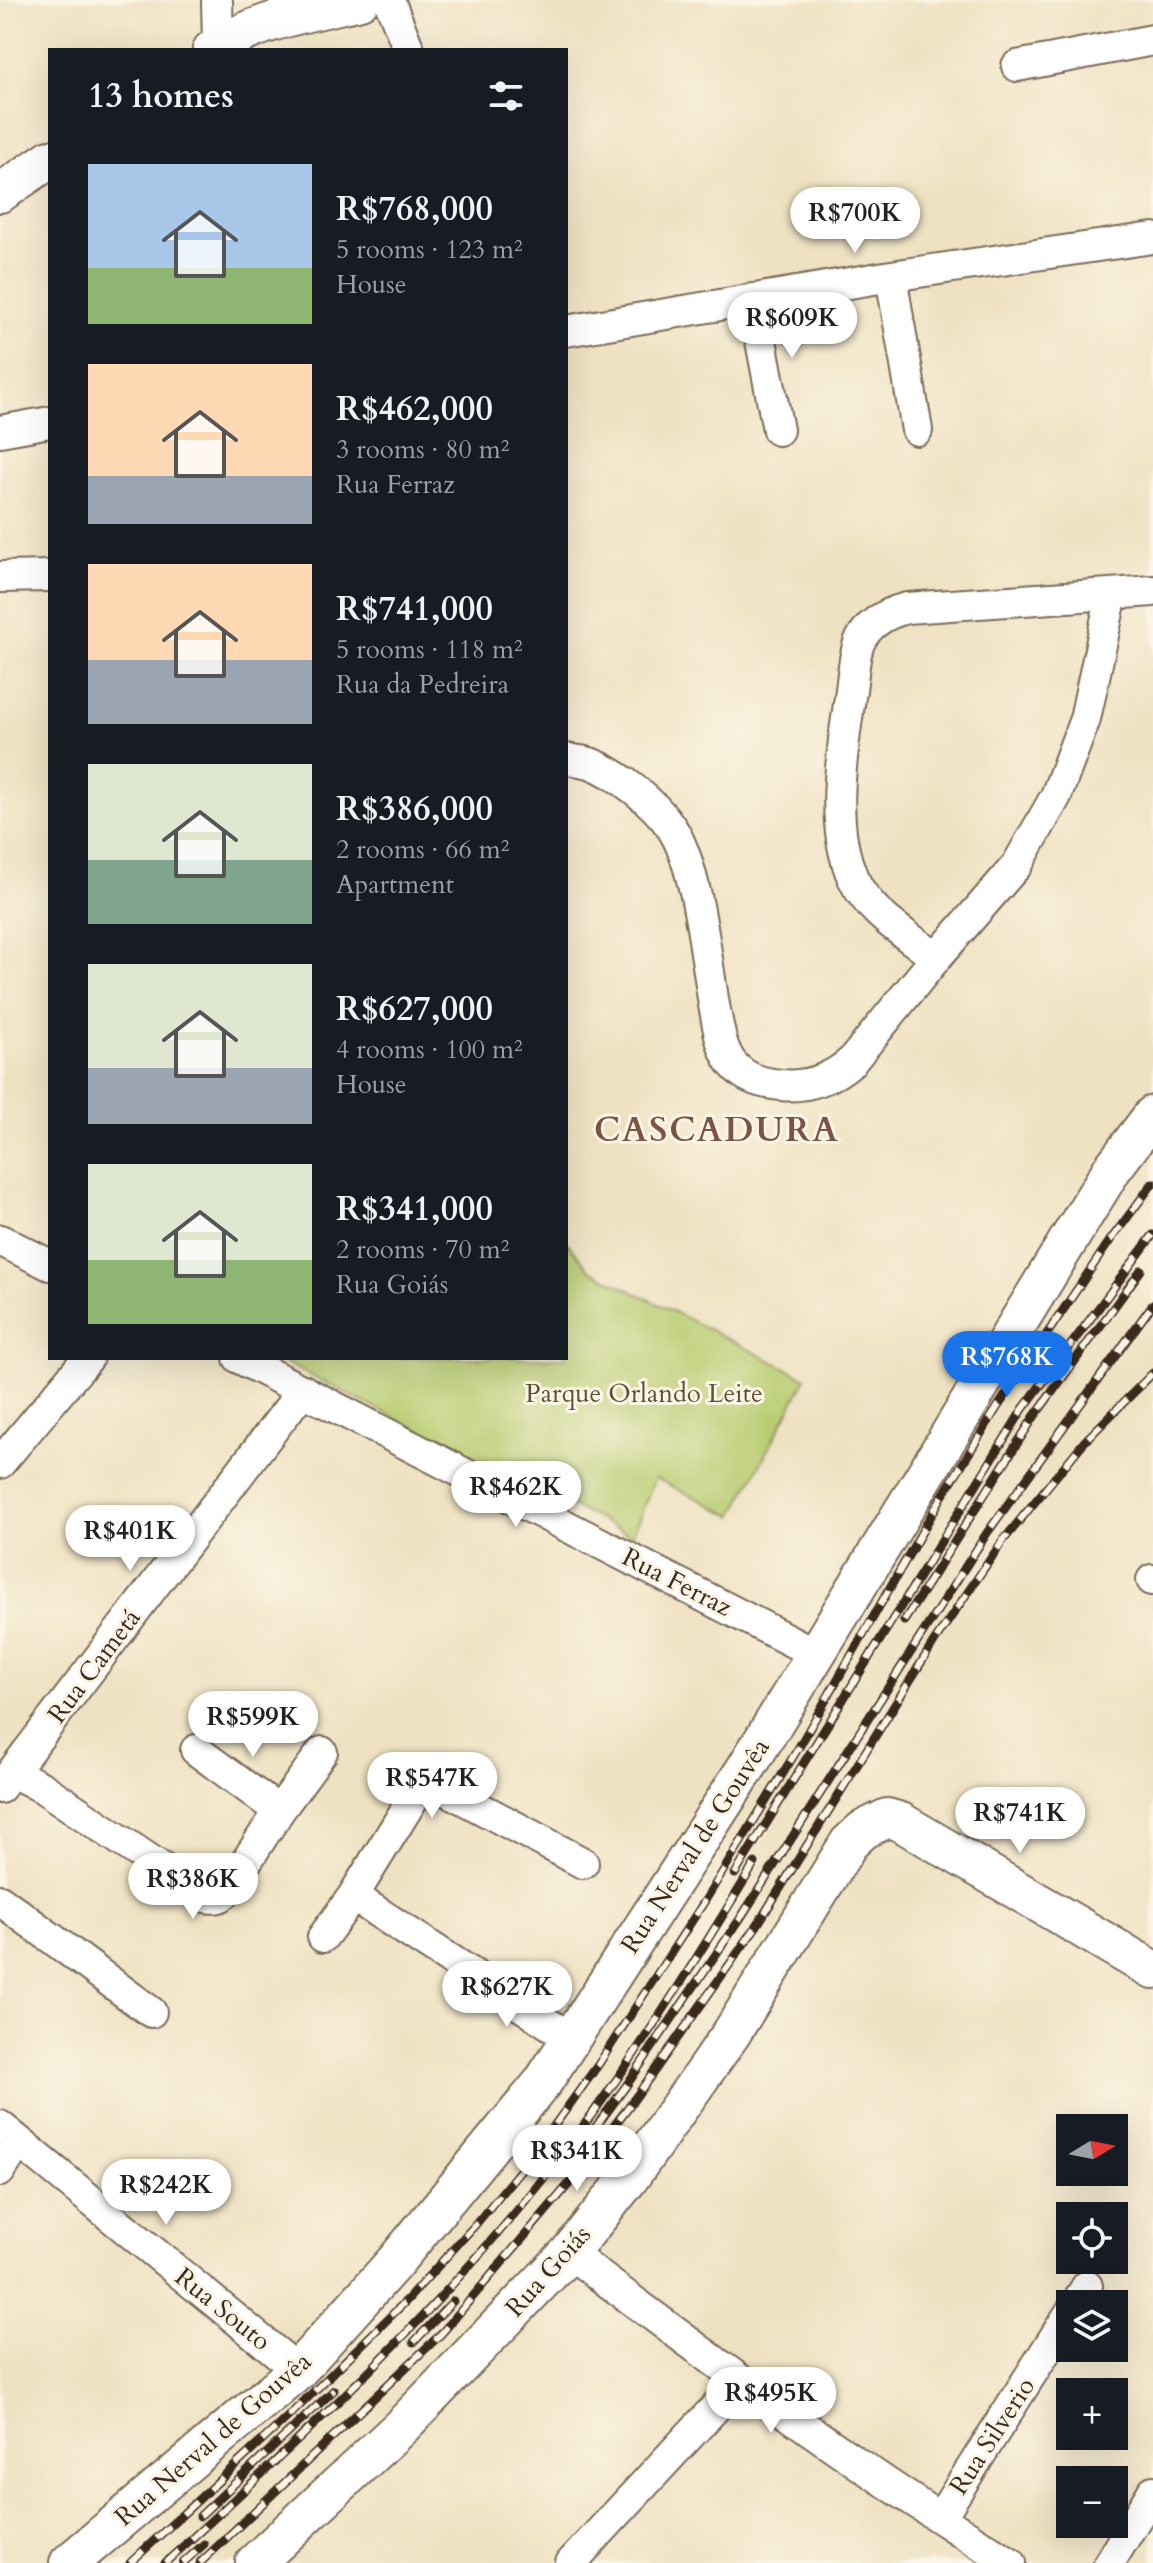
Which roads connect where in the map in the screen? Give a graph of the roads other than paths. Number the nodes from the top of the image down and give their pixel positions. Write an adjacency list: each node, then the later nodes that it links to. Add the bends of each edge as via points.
1 (217, 0): 5 (street)
2 (360, 0): 5 (main road, via 278,20)
3 (389, 0): 6 (street)
4 (1153, 40): 7 (street)
5 (215, 48)
6 (408, 48)
7 (1017, 66)
8 (48, 160): 9 (main road)
9 (0, 193)
10 (1153, 238): 11 (street)
11 (891, 276): 12 (street); 16 (street)
12 (753, 299): 13 (street); 15 (street)
13 (568, 331)
14 (48, 422): 17 (street)
15 (778, 430)
16 (917, 430)
17 (0, 431)
18 (48, 576): 19 (street)
19 (0, 577)
20 (1153, 591): 21 (street)
21 (1112, 594): 23 (street, via 1085,719 1056,796 1017,865); 23 (street, via 907,608 874,623 859,644 844,739 842,843 854,879 871,905)
22 (568, 759): 23 (street, via 591,764 639,791 671,826 691,877 719,1033 743,1074 788,1086 824,1080 840,1071)
23 (936, 958)
24 (1153, 1115): 31 (main road, Rua Nerval de Gouvêa, via 1112,1169)
25 (1, 1241): 26 (street)
26 (48, 1264)
27 (86, 1360): 30 (street)
28 (243, 1360): 29 (street, Rua Ferraz)
29 (303, 1390): 31 (street, Rua Ferraz); 34 (street, Rua Cametá)
30 (0, 1463)
31 (816, 1654): 42 (main road, Rua Nerval de Gouvêa)
32 (196, 1750): 35 (street)
33 (322, 1752): 35 (street)
34 (6, 1780): 35 (street, via 43,1788 213,1899 228,1890)
35 (279, 1811)
36 (583, 1863): 37 (street, via 431,1784 419,1789)
37 (353, 1896): 39 (street); 42 (street)
38 (0, 1900): 41 (street)
39 (323, 1937)
40 (1153, 1970): 45 (main road, Rua Goiás, via 901,1822 875,1822 849,1843 731,2034)
41 (151, 2012)
42 (572, 2039): 47 (main road, Rua Nerval de Gouvêa, via 508,2127)
43 (10, 2134): 44 (street); 47 (street, Rua Souto)
44 (0, 2171)
45 (569, 2253): 48 (street, Rua Silverio); 53 (main road, Rua Goiás, via 403,2425)
46 (1056, 2335): 50 (street, Rua Silverio)
47 (298, 2370): 52 (main road, Rua Nerval de Gouvêa)
48 (740, 2381): 50 (street, Rua Silverio); 54 (street)
49 (1153, 2491): 55 (street)
50 (940, 2518): 51 (street, Rua Silverio)
51 (993, 2559)
52 (69, 2563)
53 (255, 2563)
54 (571, 2563)
55 (1109, 2563)

